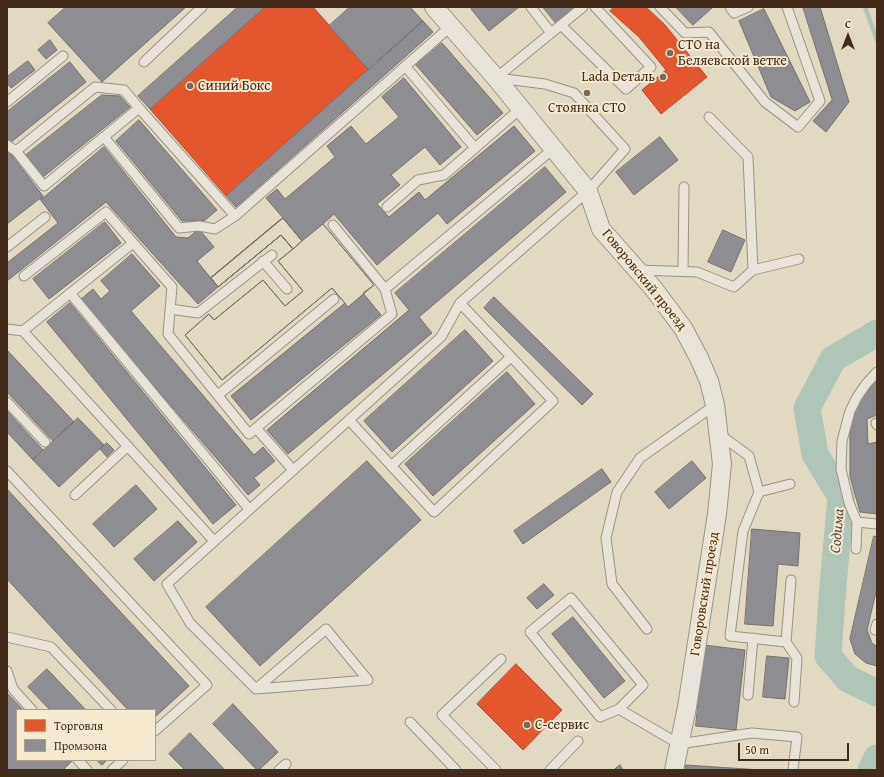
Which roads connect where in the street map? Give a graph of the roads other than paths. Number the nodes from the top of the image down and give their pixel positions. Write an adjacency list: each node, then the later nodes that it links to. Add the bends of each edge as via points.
1 (202, 7): 14 (lane)
2 (434, 7): 11 (street, Говоровский проезд)
3 (531, 7): 12 (lane)
4 (583, 7): 10 (lane)
5 (595, 7): 10 (lane, via 651,67 626,89)
6 (660, 7): 9 (lane, via 685,33 709,32 765,102 798,127 820,102)
7 (730, 7): 8 (lane, via 734,13)
8 (748, 7)
9 (787, 7)
10 (561, 25): 12 (lane)
11 (451, 26): 15 (lane); 16 (street, Говоровский проезд)
12 (551, 33): 16 (lane)
13 (63, 56): 17 (lane)
14 (144, 62)
15 (405, 66): 23 (lane); 29 (lane)
16 (496, 78): 19 (street, Говоровский проезд); 27 (lane, via 545,84 574,93 625,149)
17 (7, 102)
18 (139, 108): 21 (lane); 25 (lane, via 124,90 95,87); 29 (lane)
19 (520, 109): 23 (lane); 24 (street, Говоровский проезд)
20 (709, 117): 38 (lane, via 748,158)
21 (104, 137): 25 (lane, via 44,186); 29 (lane, via 179,228 199,226 215,229)
22 (7, 145): 25 (lane)
23 (475, 148): 28 (lane, via 444,175 418,180)
24 (553, 148): 27 (street, Говоровский проезд); 42 (lane)
25 (16, 151)
26 (684, 187): 39 (lane)
27 (588, 191): 37 (street, Говоровский проезд, via 601,229); 45 (lane)
28 (387, 207)
29 (235, 216)
30 (45, 217): 33 (lane)
31 (333, 225): 42 (lane)
32 (132, 243): 40 (lane, via 106,212); 43 (lane); 46 (lane, via 172,287)
33 (7, 247)
34 (272, 254): 36 (lane)
35 (799, 259): 38 (lane)
36 (263, 262): 41 (lane); 46 (lane, via 198,314)
37 (638, 270): 39 (lane); 53 (street, Говоровский проезд, via 683,328 709,381)
38 (753, 270): 39 (lane, via 734,287 698,272)
39 (683, 271)
40 (24, 276)
41 (287, 289)
42 (385, 289): 55 (lane, via 392,314)
43 (70, 293): 48 (lane); 65 (lane)
44 (334, 299): 51 (lane)
45 (460, 303): 49 (lane); 54 (lane, via 441,336)
46 (170, 308): 51 (lane, via 168,334)
47 (7, 329): 48 (lane)
48 (23, 331): 58 (lane)
49 (511, 357): 59 (lane); 59 (lane, via 553,401 434,512)
50 (877, 372): 66 (lane, via 857,397 842,440 841,469 849,503)
51 (218, 395): 55 (lane, via 249,434)
52 (7, 402): 57 (lane)
53 (715, 405): 56 (street, Говоровский проезд); 72 (lane, via 640,458 617,492 606,538 612,584)
54 (349, 420): 59 (lane); 60 (lane)
55 (256, 428): 60 (lane)
56 (719, 434): 63 (lane, via 749,456); 88 (street, Говоровский проезд, via 722,464 717,514)
57 (44, 442)
58 (128, 446): 64 (lane); 68 (lane)
59 (391, 466)
60 (293, 470): 65 (lane)
61 (7, 471): 86 (lane, via 207,685)
62 (790, 484): 63 (lane)
63 (759, 492): 75 (lane, via 743,531 730,636)
64 (75, 495)
65 (249, 509): 68 (lane)
66 (857, 522): 67 (lane); 69 (lane)
67 (877, 524)
68 (214, 541): 79 (lane, via 167,584 190,623)
69 (856, 549)
70 (792, 580): 76 (lane)
71 (877, 624): 73 (lane)
72 (647, 629)
73 (877, 630)
74 (7, 637): 83 (lane, via 52,647)
75 (753, 638): 76 (lane); 80 (lane)
76 (786, 642): 81 (lane, via 797,658)
77 (500, 659): 94 (lane, via 442,715)
78 (7, 671): 82 (lane, via 13,689)
79 (256, 689): 79 (lane, via 326,630 368,680 308,685)
80 (748, 695)
81 (794, 702)
82 (31, 709)
83 (110, 709)
84 (619, 709): 84 (lane, via 643,685 571,598 530,632 600,717); 88 (lane)
85 (410, 722): 93 (lane)
86 (156, 730)
87 (578, 741): 95 (lane)
88 (679, 744): 96 (street, Говоровский проезд); 97 (lane, via 752,733 797,738)
89 (79, 761): 91 (lane)
90 (122, 761): 92 (lane)
91 (87, 770)
92 (112, 770)
93 (456, 770)
94 (496, 770)
95 (550, 770)
96 (674, 770)
97 (793, 770)

